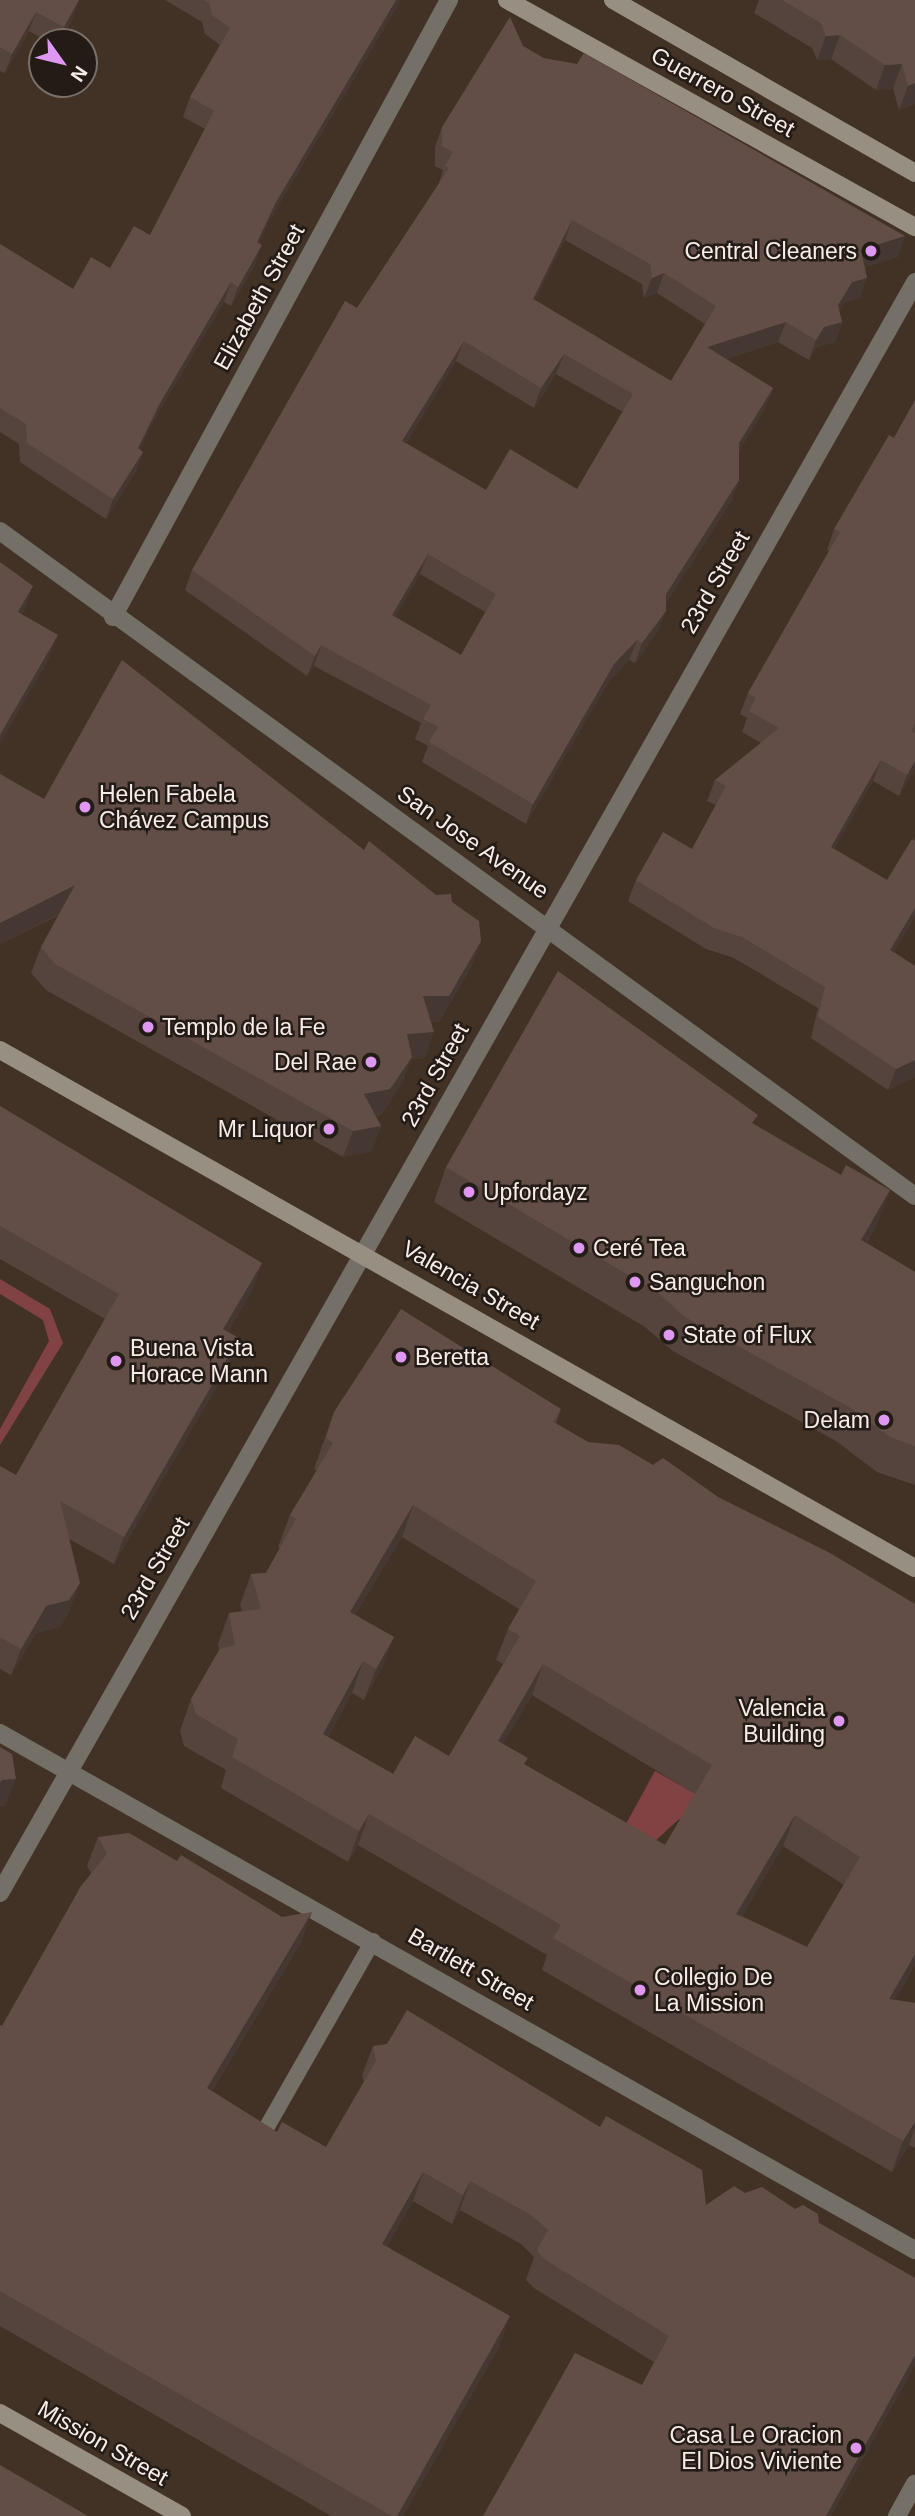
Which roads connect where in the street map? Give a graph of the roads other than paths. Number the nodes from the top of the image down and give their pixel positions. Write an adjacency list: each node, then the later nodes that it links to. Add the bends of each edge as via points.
1 (449, 0): 8 (street, Elizabeth Street)
2 (508, 0): 5 (street, Guerrero Street)
3 (613, 0): 4 (street, Guerrero Street)
4 (915, 173)
5 (915, 227)
6 (915, 282): 9 (street, 23rd Street)
7 (0, 531): 8 (street, San Jose Avenue)
8 (113, 617): 9 (street, San Jose Avenue)
9 (547, 925): 11 (street, San Jose Avenue); 12 (street, 23rd Street)
10 (0, 1050): 12 (street, Valencia Street)
11 (915, 1196)
12 (363, 1252): 13 (street, Valencia Street); 15 (street, 23rd Street)
13 (915, 1568)
14 (0, 1733): 15 (street, Bartlett Street)
15 (68, 1772): 16 (street, 23rd Street); 17 (street, Bartlett Street)
16 (0, 1893)
17 (373, 1941): 18 (lane); 19 (street, Bartlett Street)
18 (264, 2132)
19 (915, 2250)
20 (0, 2413): 22 (street, Mission Street)
21 (915, 2484): 23 (street)
22 (181, 2516)
23 (897, 2516)

